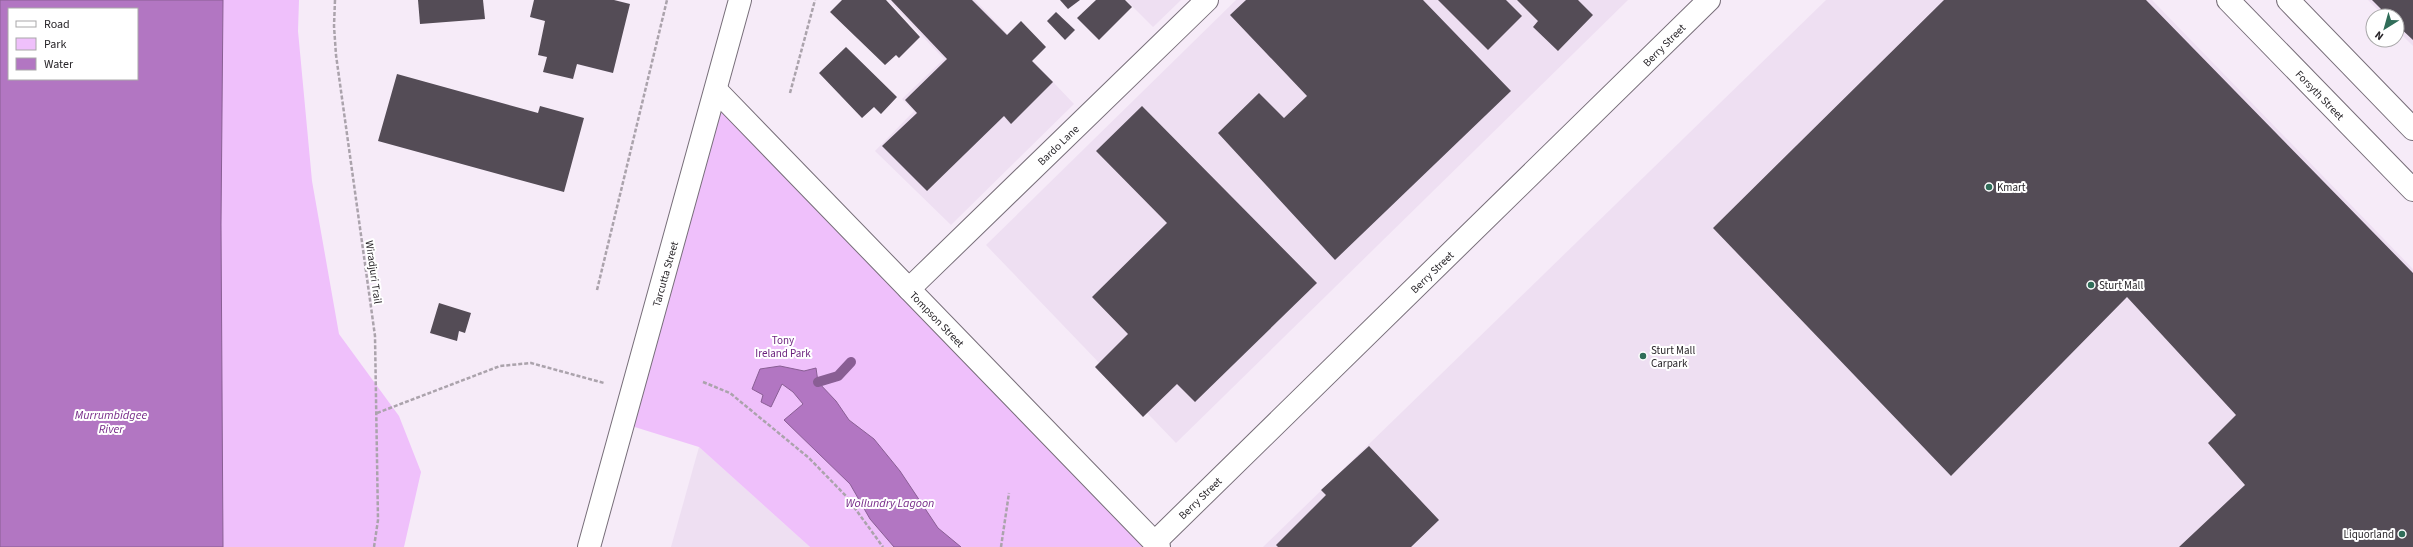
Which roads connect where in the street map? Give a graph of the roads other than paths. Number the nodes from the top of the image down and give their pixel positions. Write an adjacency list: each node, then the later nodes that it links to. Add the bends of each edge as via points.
1 (740, 0): 6 (street, Tarcutta Street)
2 (1207, 0): 9 (street, Bardo Lane)
3 (1710, 0): 10 (street, Berry Street)
4 (2228, 0): 8 (street, Forsyth Street)
5 (2288, 0): 7 (street)
6 (716, 90): 9 (street, Tompson Street); 11 (street, Tarcutta Street)
7 (2413, 129)
8 (2413, 190)
9 (909, 289): 10 (street, Tompson Street)
10 (1157, 545)
11 (589, 547)

